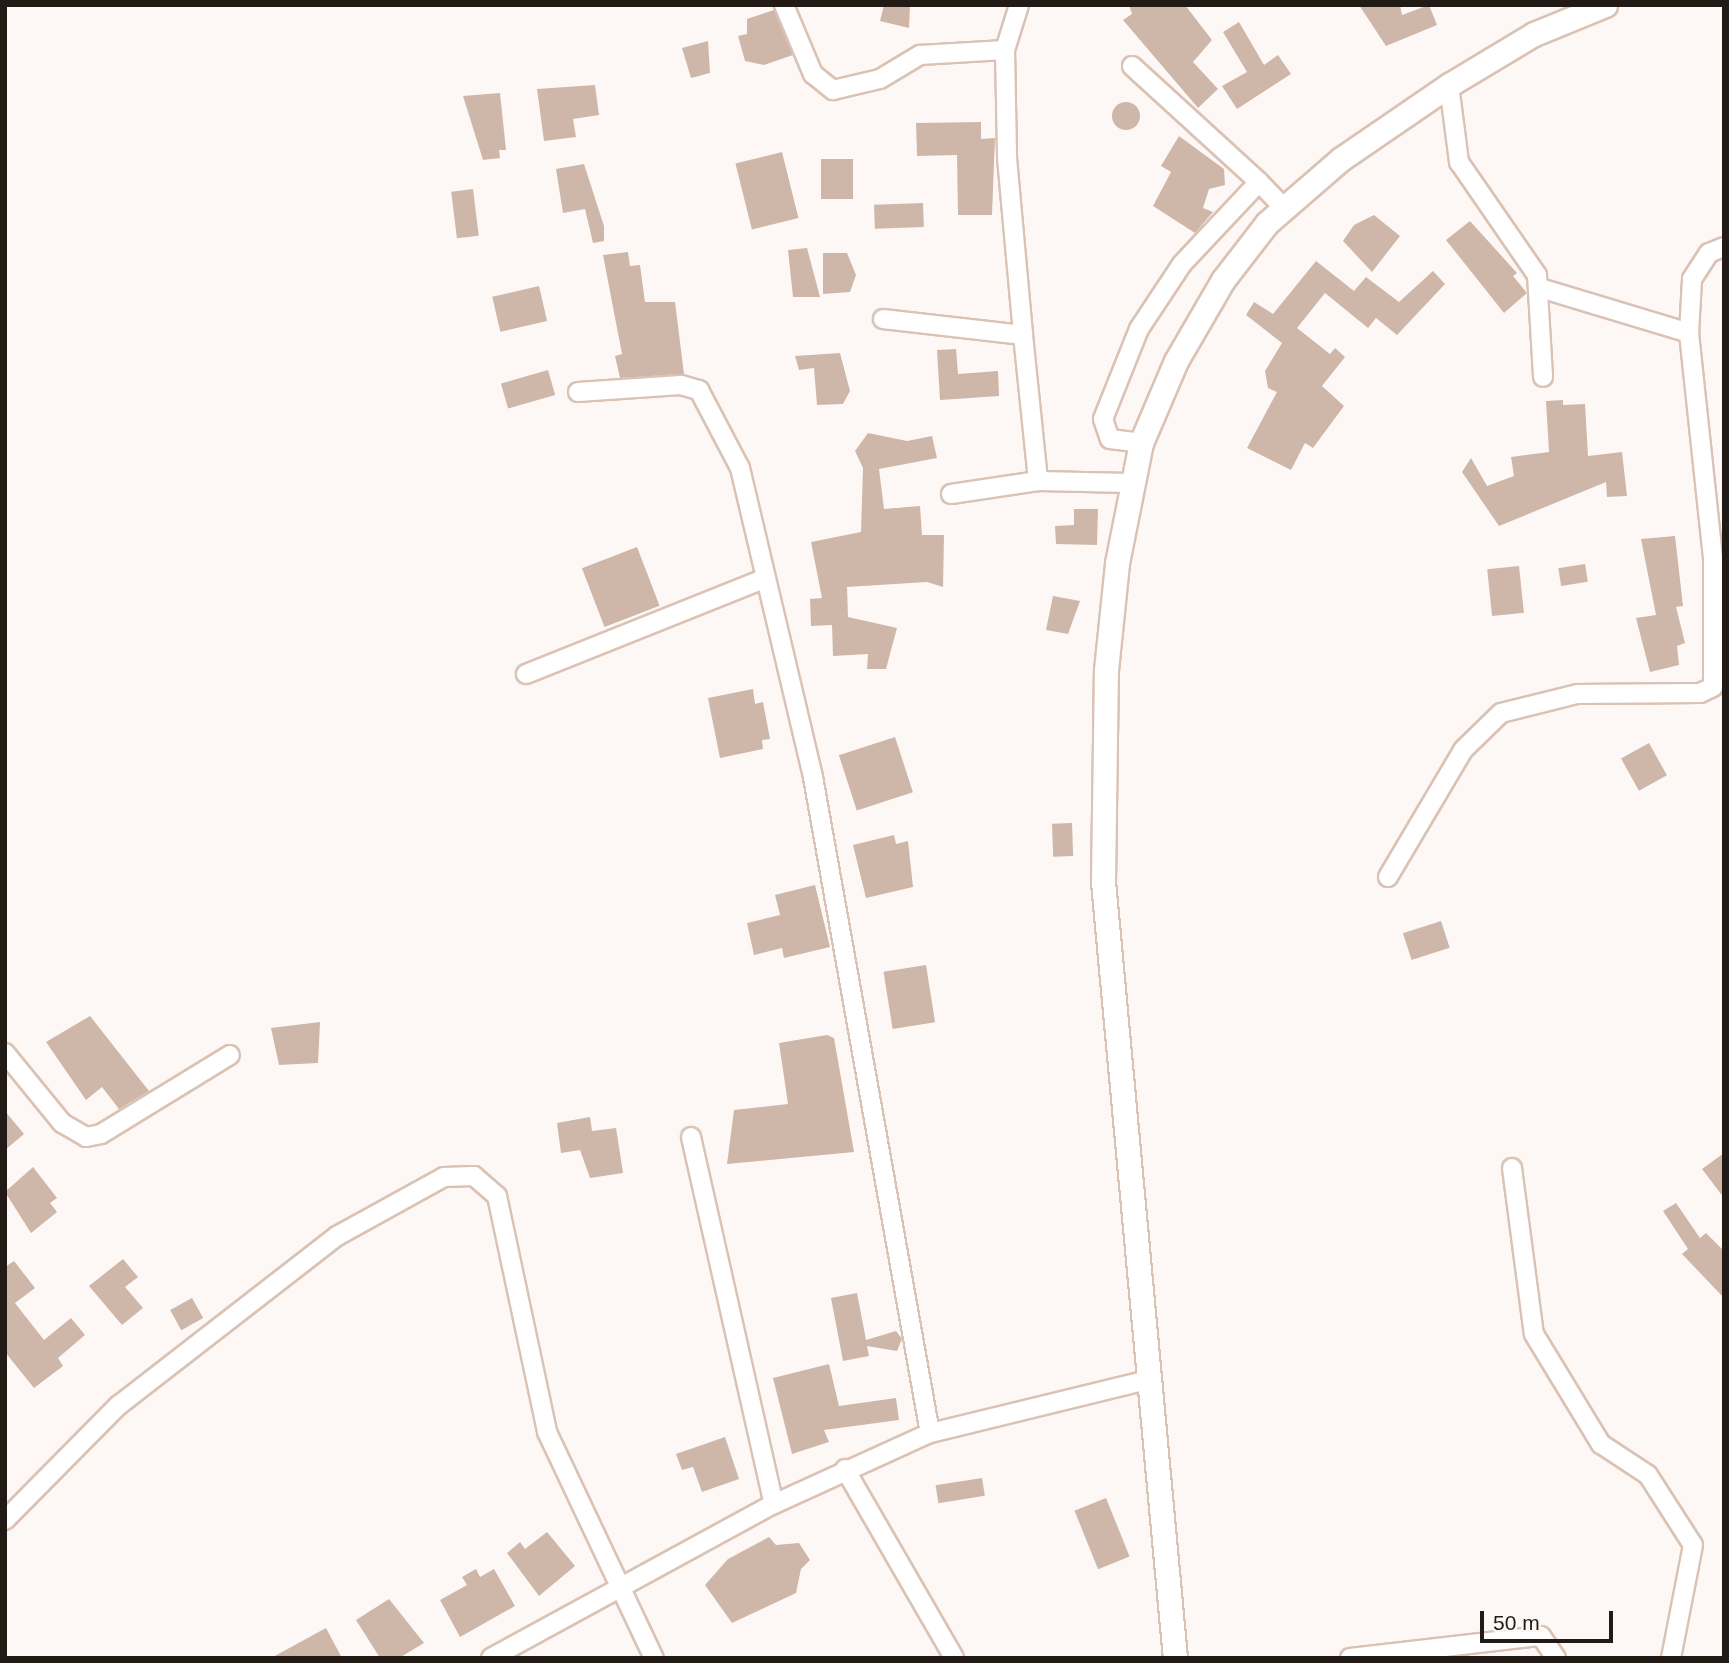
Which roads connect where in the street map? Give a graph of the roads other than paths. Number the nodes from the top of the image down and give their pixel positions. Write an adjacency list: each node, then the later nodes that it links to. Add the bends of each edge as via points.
1 (785, 5): 4 (street, via 813,74 833,90 880,79 920,55)
2 (1019, 5): 4 (street)
3 (1605, 5): 6 (street, via 1534,34)
4 (1006, 50): 13 (street, via 1007,158)
5 (1132, 66): 7 (street)
6 (1449, 85): 8 (street); 10 (street, via 1459,162)
7 (1259, 182): 8 (street); 16 (street, via 1157,298 1110,392 1104,432 1110,439)
8 (1284, 208): 16 (street, via 1223,280 1176,361)
9 (1724, 247): 12 (street, via 1709,253 1692,279)
10 (1540, 288): 12 (street); 14 (street)
11 (883, 319): 13 (street)
12 (1689, 333): 22 (street, via 1713,558 1713,687 1700,693 1577,694 1501,713 1463,750)
13 (1023, 335): 17 (street)
14 (1543, 377)
15 (578, 392): 20 (street, via 681,385 699,390 740,468)
16 (1141, 443): 18 (street)
17 (1038, 481): 18 (street); 19 (street)
18 (1131, 483): 27 (street, via 1105,670 1103,882)
19 (951, 494)
20 (766, 578): 21 (street); 28 (street, via 815,790)
21 (526, 674)
22 (1388, 877)
23 (6, 1054): 24 (street, via 62,1123 86,1137 101,1134)
24 (230, 1055)
25 (691, 1137): 30 (street)
26 (1512, 1168): 39 (street, via 1534,1335 1601,1444 1648,1475 1693,1545)
27 (1152, 1380): 28 (street); 36 (street)
28 (930, 1433): 29 (street)
29 (845, 1469): 30 (street); 35 (street)
30 (774, 1504): 32 (street)
31 (5, 1520): 32 (street, via 119,1405 337,1236 444,1177 474,1176 497,1196 547,1432)
32 (616, 1587): 33 (street); 34 (street)
33 (491, 1658)
34 (653, 1658)
35 (954, 1658)
36 (1175, 1658)
37 (1350, 1658): 38 (street, via 1541,1636)
38 (1556, 1658)
39 (1671, 1658)

